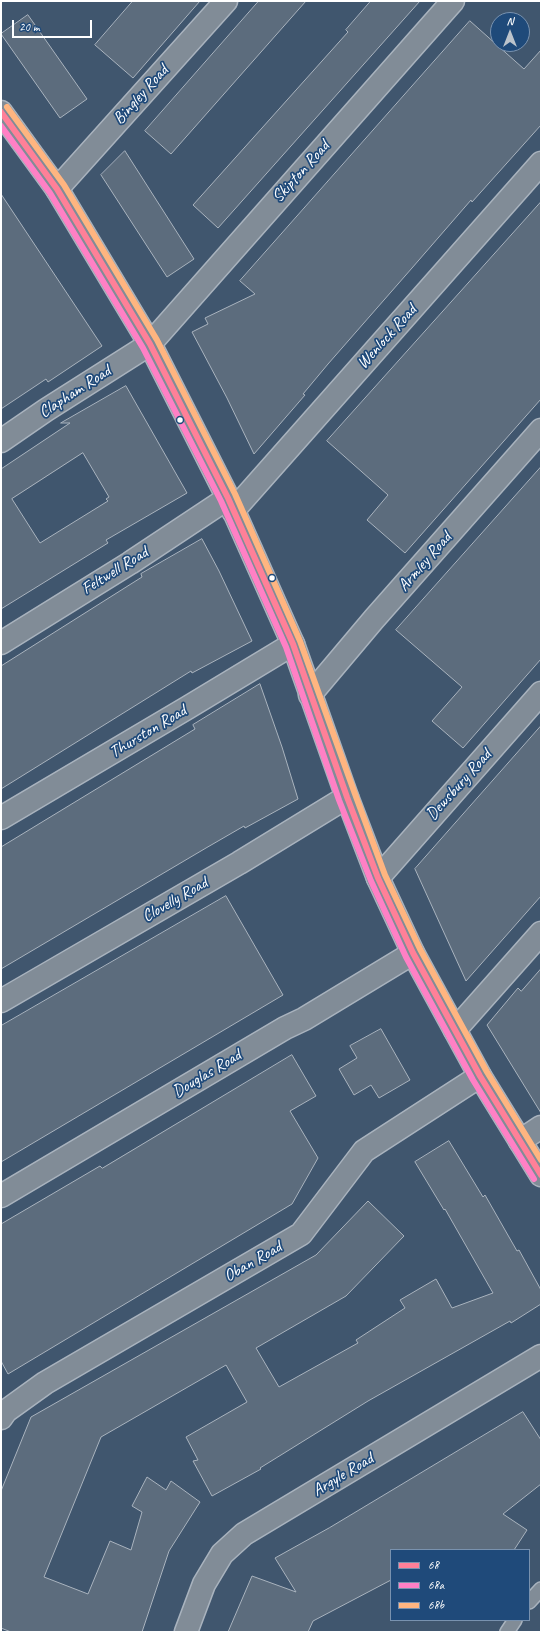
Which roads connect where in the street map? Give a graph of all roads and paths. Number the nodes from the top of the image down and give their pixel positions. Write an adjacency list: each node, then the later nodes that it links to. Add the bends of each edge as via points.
1 (226, 1): 5 (street, Bingley Road)
2 (453, 1): 6 (street, Skipton Road)
3 (1, 112): 5 (street)
4 (541, 163): 9 (street, Wenlock Road)
5 (56, 189): 6 (street)
6 (150, 344): 8 (street, Clapham Road); 9 (street)
7 (541, 430): 13 (street, Armley Road)
8 (1, 441)
9 (230, 505): 10 (street, Feltwell Road); 11 (street)
10 (1, 643)
11 (293, 644): 13 (street); 15 (street, Thurston Road)
12 (541, 693): 16 (street, Dewsbury Road)
13 (310, 695): 14 (street)
14 (347, 797): 16 (street); 19 (street, Clovelly Road, via 239,863)
15 (1, 818)
16 (378, 878): 18 (street)
17 (541, 933): 20 (street)
18 (413, 953): 20 (street); 25 (street, Douglas Road)
19 (1, 1001)
20 (455, 1030): 21 (street)
21 (480, 1076): 23 (street); 27 (street, Oban Road, via 364,1151 301,1234 44,1383 6,1411)
22 (541, 1127): 23 (street)
23 (520, 1141): 24 (street)
24 (541, 1175)
25 (1, 1196)
26 (541, 1356): 31 (street, Argyle Road, via 244,1534 222,1554 204,1584)
27 (1, 1418)
28 (541, 1589): 29 (lane)
29 (530, 1601)
30 (514, 1621): 32 (lane)
31 (186, 1632)
32 (507, 1632)

